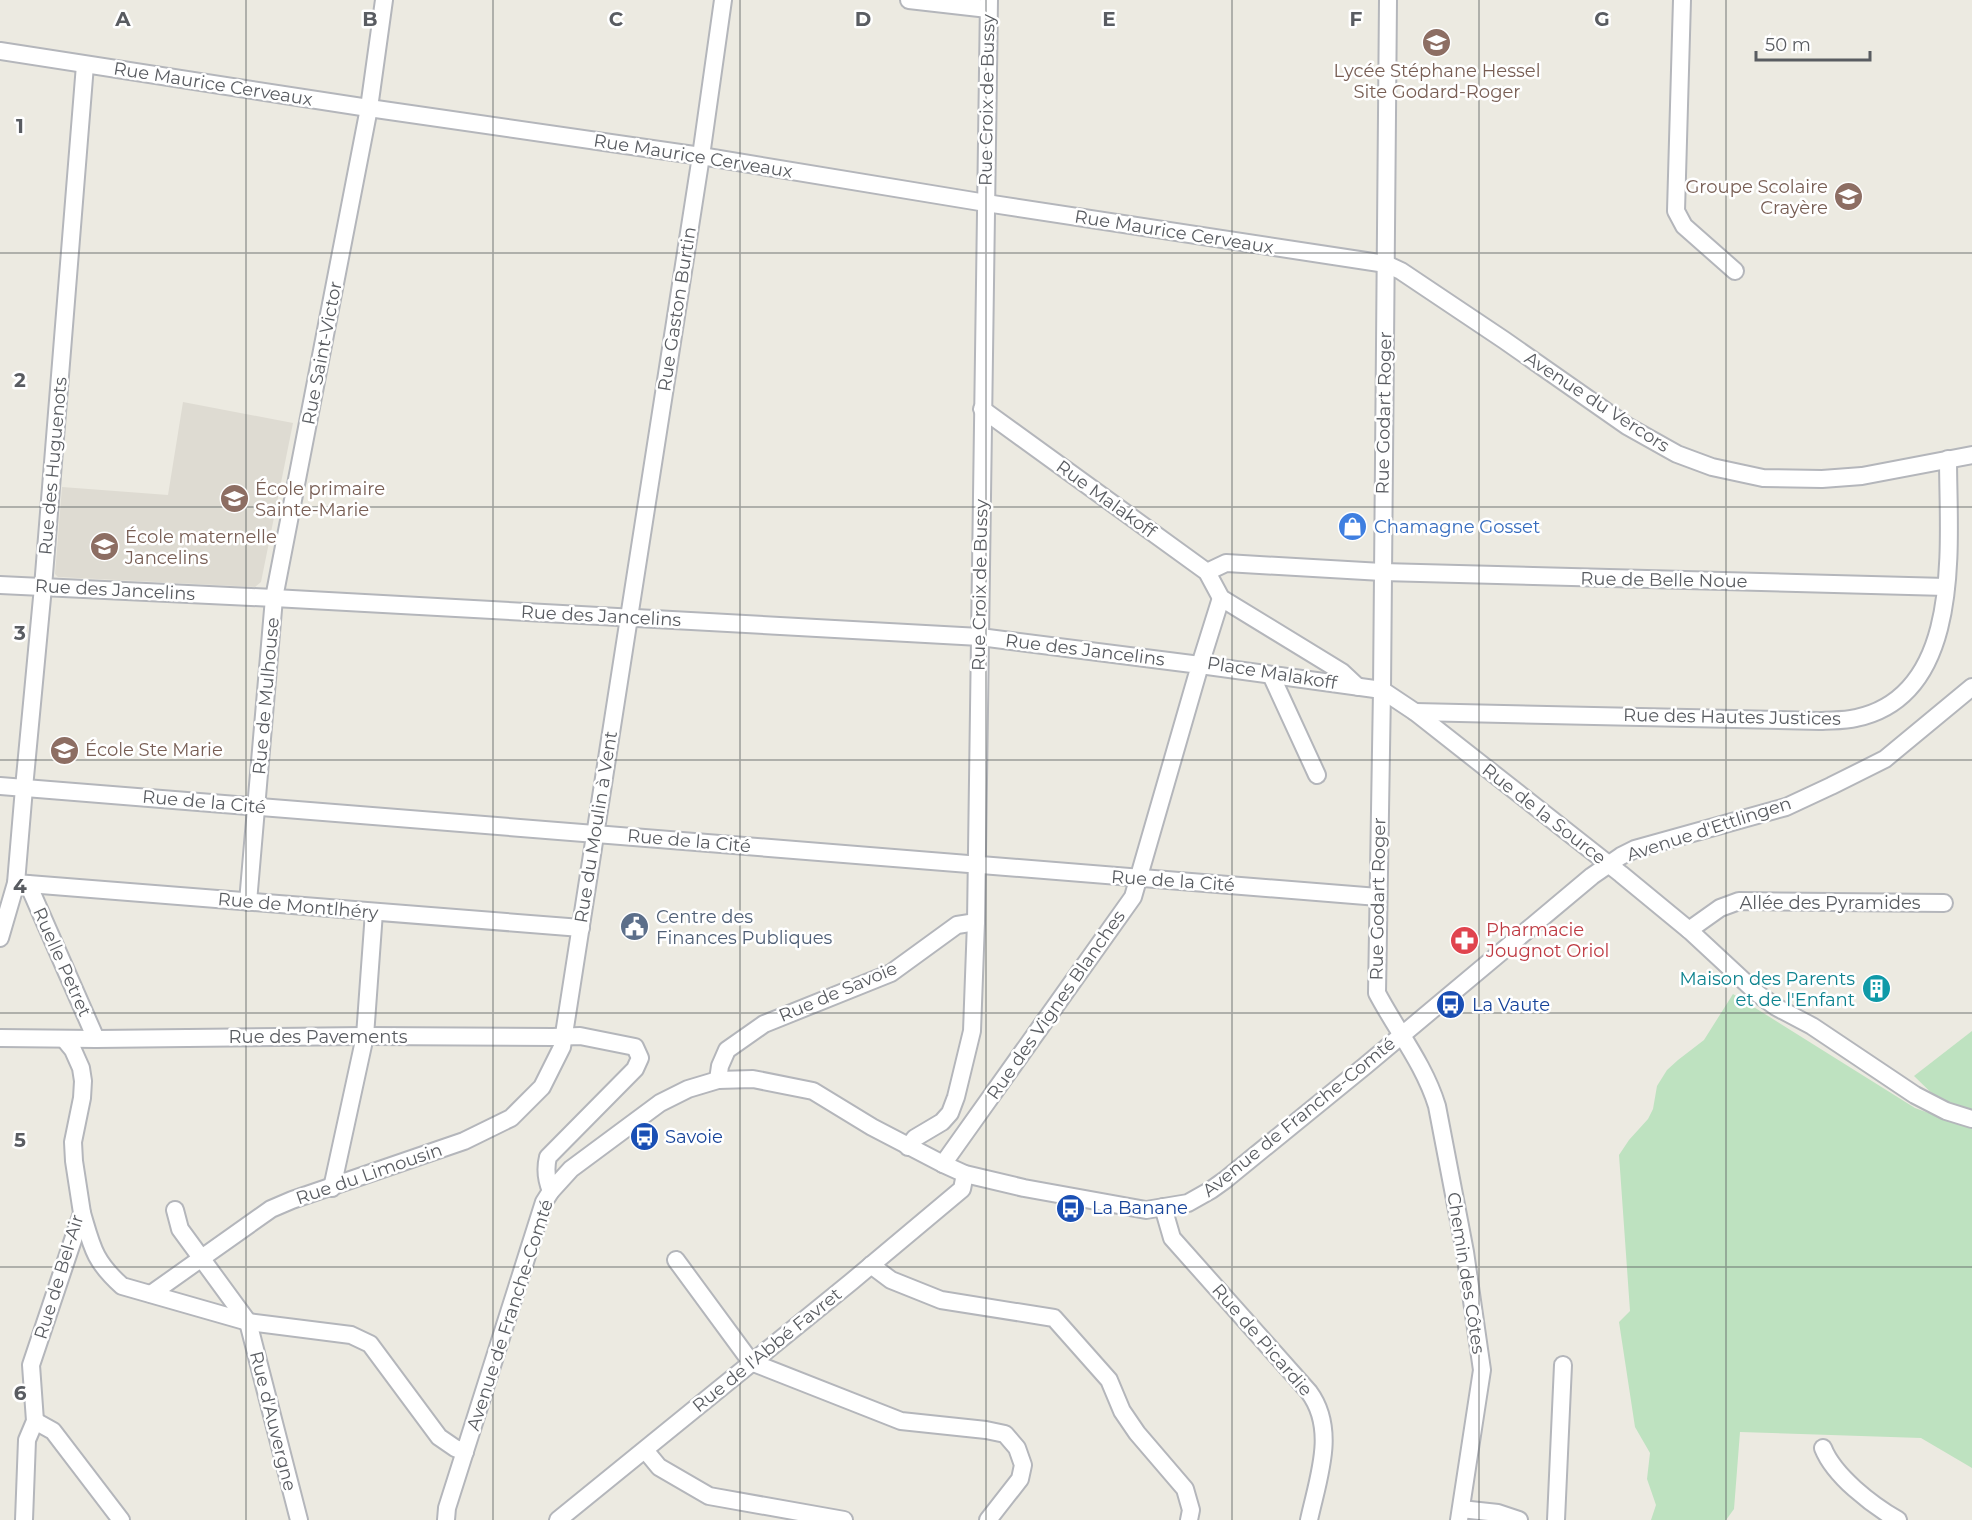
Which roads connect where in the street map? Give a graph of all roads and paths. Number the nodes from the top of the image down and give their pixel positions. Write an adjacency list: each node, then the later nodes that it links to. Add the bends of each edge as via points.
1 (384, 0): 9 (street, Rue Saint-Victor)
2 (723, 0): 10 (street, Rue Gaston Burtin)
3 (909, 0): 6 (street)
4 (1388, 0): 12 (street, Rue Godart Roger)
5 (1682, 0): 13 (street, via 1676,211 1684,226)
6 (988, 4): 11 (street, Rue Croix de Bussy)
7 (0, 51): 8 (street, Rue Maurice Cerveaux)
8 (85, 65): 9 (street, Rue Maurice Cerveaux); 20 (street, Rue des Huguenots)
9 (369, 108): 10 (street, Rue Maurice Cerveaux); 22 (street, Rue Saint-Victor)
10 (701, 156): 11 (street, Rue Maurice Cerveaux); 24 (street, Rue Gaston Burtin)
11 (986, 203): 12 (street, Rue Maurice Cerveaux); 14 (street, Rue Croix de Bussy)
12 (1386, 264): 16 (street, Avenue du Vercors, via 1401,270 1628,426 1677,454 1712,467 1763,478 1821,479 1862,476); 18 (street, Rue Godart Roger)
13 (1735, 271)
14 (982, 409): 17 (street, Rue Malakoff); 25 (street, Rue Croix de Bussy)
15 (1972, 455): 16 (street, Avenue du Vercors)
16 (1948, 459): 21 (street, Rue des Hautes Justices)
17 (1207, 572): 18 (street, Rue de Belle Noue, via 1226,563); 23 (street, Rue Malakoff)
18 (1382, 572): 21 (street, Rue de Belle Noue); 30 (street, Rue Godart Roger)
19 (0, 585): 20 (street, Rue des Jancelins)
20 (43, 587): 22 (street, Rue des Jancelins); 34 (street, Rue des Huguenots)
21 (1946, 587): 31 (street, Rue des Hautes Justices, via 1935,644 1922,674 1890,704 1856,718 1820,721)
22 (274, 598): 24 (street, Rue des Jancelins); 35 (street, Rue de Mulhouse)
23 (1221, 598): 26 (street, Place Malakoff); 28 (street, Place Malakoff, via 1342,672)
24 (628, 617): 25 (street, Rue des Jancelins); 36 (street, Rue du Moulin à Vent)
25 (980, 637): 26 (street, Rue des Jancelins); 38 (street, Rue Croix de Bussy)
26 (1200, 665): 27 (street, Place Malakoff); 39 (street, Rue des Vignes Blanches)
27 (1271, 675): 28 (street, Place Malakoff); 32 (street)
28 (1358, 687): 30 (street, Place Malakoff)
29 (1972, 687): 37 (street, Avenue d'Ettlingen, via 1885,759 1831,786 1786,807 1635,849)
30 (1382, 690): 31 (street, Rue de la Source); 41 (street, Rue Godart Roger)
31 (1415, 712): 37 (street, Rue de la Source)
32 (1317, 775)
33 (0, 786): 34 (street, Rue de la Cité)
34 (24, 788): 35 (street, Rue de la Cité); 40 (street, Rue des Huguenots)
35 (256, 807): 36 (street, Rue de la Cité); 42 (street, Rue de Mulhouse)
36 (595, 834): 38 (street, Rue de la Cité); 46 (street, Rue du Moulin à Vent)
37 (1609, 864): 47 (street, Rue de la Source); 49 (street, Avenue d'Ettlingen)
38 (976, 865): 39 (street, Rue de la Cité); 45 (street, Rue Croix de Bussy)
39 (1139, 879): 41 (street, Rue de la Cité); 58 (street, Rue des Vignes Blanches, via 1133,897)
40 (22, 884): 42 (street, Rue de Montlhéry); 48 (street, Rue des Huguenots); 54 (street, Ruelle Petret)
41 (1378, 897): 49 (street, Rue Godart Roger, via 1377,993)
42 (248, 902): 44 (street, Rue de Montlhéry)
43 (1944, 903): 47 (street, Allée des Pyramides, via 1738,901 1720,908)
44 (374, 912): 46 (street, Rue de Montlhéry); 50 (street)
45 (976, 922): 55 (street, Rue de Savoie, via 957,925 891,973 764,1024 727,1050); 57 (street, Rue Croix de Bussy, via 972,1031 956,1097 942,1122 915,1138)
46 (581, 928): 51 (street, Rue du Moulin à Vent)
47 (1689, 930): 56 (street, Rue de la Source, via 1776,1007 1812,1026 1915,1095)
48 (0, 938)
49 (1402, 1035): 62 (street, Avenue de Franche-Comté, via 1211,1190 1188,1203); 76 (street, Chemin des Côtes, via 1430,1085 1437,1106 1465,1252 1482,1370)
50 (365, 1036): 51 (street, Rue des Pavements); 54 (street, Rue des Pavements); 60 (street)
51 (564, 1037): 60 (street, Rue du Limousin, via 542,1087 511,1118 464,1141); 61 (street, Rue des Pavements, via 580,1036 635,1047 640,1058 635,1069 548,1157 545,1168)
52 (0, 1038): 53 (street, Rue des Pavements)
53 (64, 1039): 54 (street, Rue des Pavements); 64 (street, Rue de Bel-Air, via 73,1050 83,1081 73,1142)
54 (96, 1039)
55 (718, 1080): 57 (street, Avenue de Franche-Comté, via 753,1079 813,1091); 61 (street, Avenue de Franche-Comté, via 660,1103 571,1168)
56 (1972, 1119)
57 (908, 1147): 58 (street, Avenue de Franche-Comté)
58 (943, 1164): 59 (street, Avenue de Franche-Comté)
59 (965, 1174): 62 (street, Avenue de Franche-Comté, via 1146,1210); 67 (street, Rue de l'Abbé Favret, via 962,1189)
60 (332, 1188): 65 (street, Rue du Limousin, via 271,1209)
61 (551, 1191): 75 (street, Avenue de Franche-Comté, via 544,1202)
62 (1163, 1208): 85 (street, Rue de Picardie, via 1172,1238 1318,1403 1325,1435)
63 (175, 1210): 65 (street, via 180,1228)
64 (82, 1213): 68 (street, via 97,1258 106,1272 122,1286); 72 (street, Rue de Bel-Air, via 31,1365)
65 (202, 1259): 68 (street, Rue du Limousin); 69 (street)
66 (676, 1260): 70 (street)
67 (871, 1265): 70 (street, Rue de l'Abbé Favret); 84 (street, via 891,1280 941,1300 1054,1318 1109,1380 1137,1433 1185,1490)
68 (151, 1294): 69 (street)
69 (248, 1322): 75 (street, via 351,1335 370,1344 440,1437); 80 (street, Rue d'Auvergne)
70 (752, 1362): 74 (street, Rue de l'Abbé Favret); 83 (street, via 902,1420 1005,1434 1017,1448 1023,1465 1020,1479)
71 (1563, 1365): 87 (street)
72 (35, 1421): 78 (street, Rue de Bel-Air, via 27,1440); 79 (street, via 53,1431)
73 (1823, 1448): 88 (street, via 1850,1482)
74 (645, 1450): 81 (street, Rue de l'Abbé Favret); 82 (street, via 659,1467 709,1496)
75 (465, 1452): 77 (street, Avenue de Franche-Comté)
76 (1460, 1514): 86 (street, via 1498,1513)
77 (444, 1516)
78 (24, 1520)
79 (121, 1520)
80 (299, 1520)
81 (558, 1520)
82 (844, 1520)
83 (988, 1520)
84 (1190, 1520)
85 (1309, 1520)
86 (1519, 1520)
87 (1556, 1520)
88 (1898, 1520)

